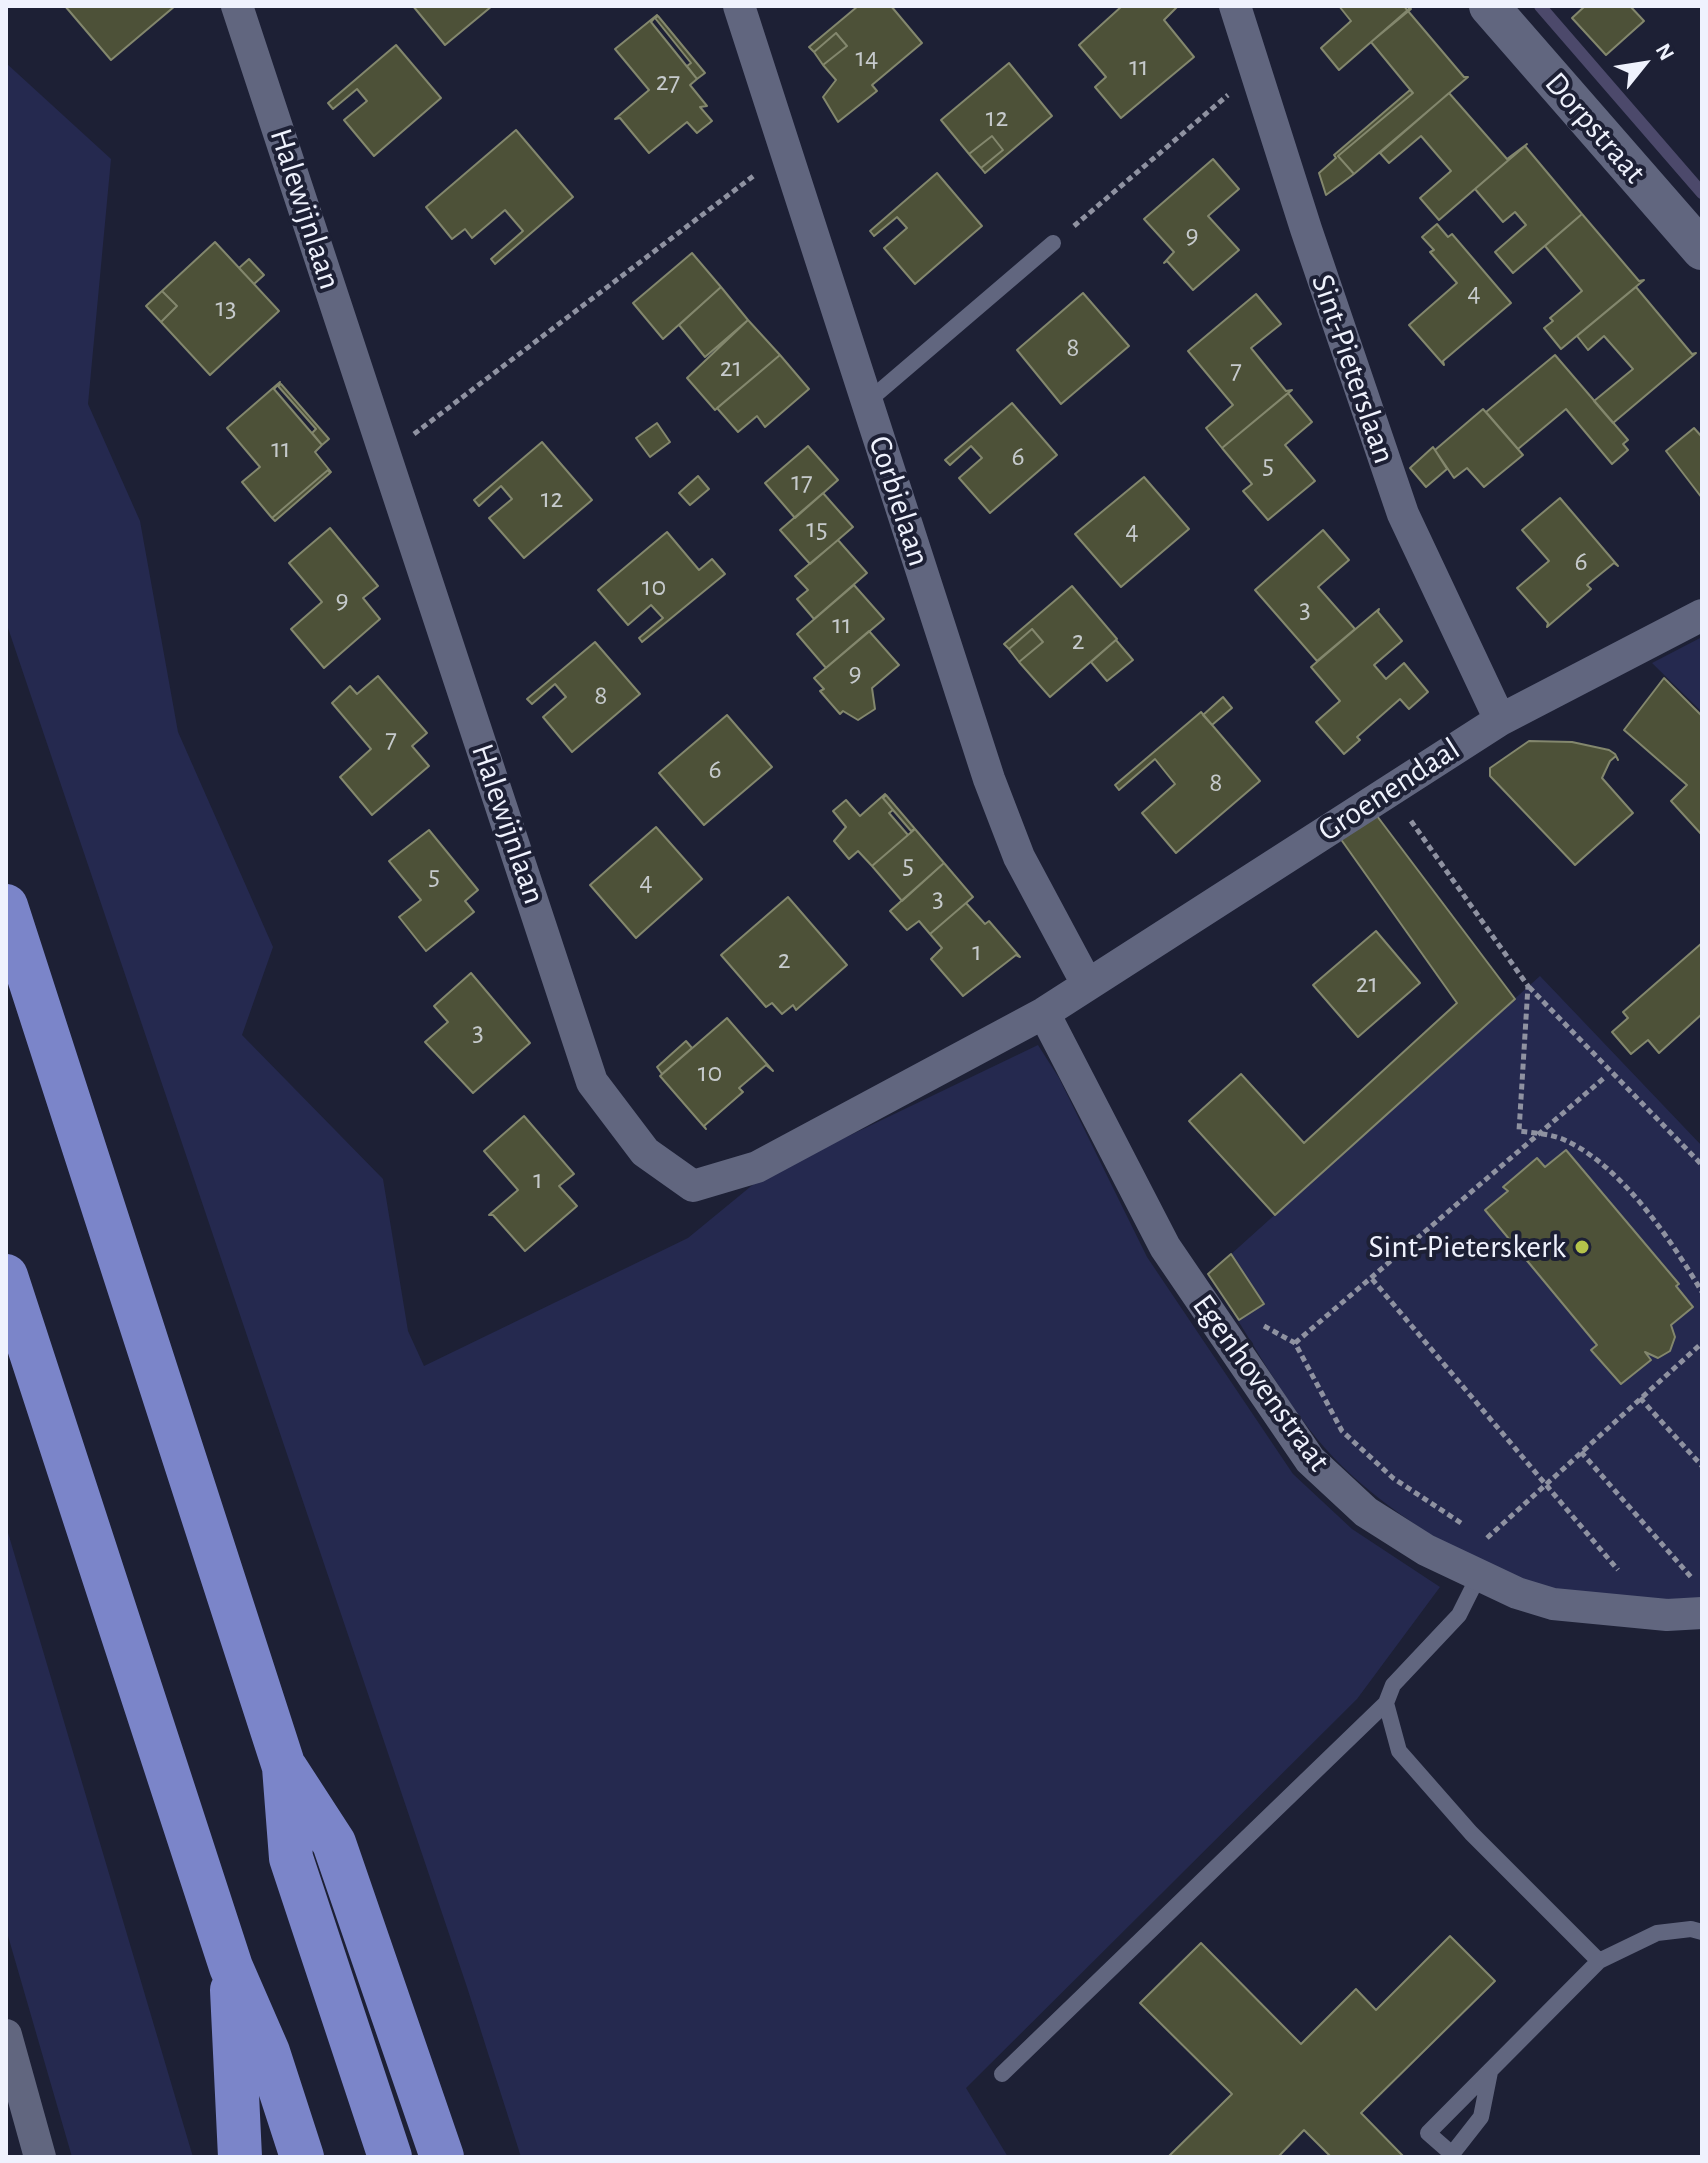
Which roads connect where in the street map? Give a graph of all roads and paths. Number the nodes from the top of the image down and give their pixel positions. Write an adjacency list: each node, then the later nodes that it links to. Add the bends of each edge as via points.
1 (237, 6): 10 (street, Halewijnlaan)
2 (739, 6): 9 (street, Corbielaan)
3 (1235, 6): 5 (street, Sint-Pieterslaan)
4 (1489, 6): 8 (street, Dorpstraat)
5 (1256, 71): 7 (path); 12 (street, Sint-Pieterslaan, via 1403,514)
6 (737, 189): 10 (path)
7 (1053, 243): 9 (lane)
8 (1702, 250)
9 (867, 402): 15 (street, Corbielaan, via 999,805 1019,857)
10 (387, 454): 17 (street, Halewijnlaan, via 592,1082 645,1152 693,1186 757,1167)
11 (1702, 615): 12 (street, Groenendaal)
12 (1500, 720): 13 (street, Groenendaal)
13 (1389, 790): 15 (street, Groenendaal); 16 (path)
14 (6, 906): 42 (highway)
15 (1087, 984): 17 (street, Halewijnlaan)
16 (1528, 986): 19 (path, via 1519,1131); 20 (path)
17 (1044, 1013): 38 (street, Egenhovenstraat, via 1165,1247 1310,1460 1366,1512)
18 (1604, 1078): 19 (path)
19 (1542, 1134): 22 (path); 23 (path, via 1566,1140 1618,1178)
20 (1702, 1165)
21 (6, 1276): 45 (highway)
22 (1372, 1279): 25 (path); 30 (path)
23 (1702, 1292)
24 (1260, 1323): 25 (path)
25 (1295, 1343): 31 (path, via 1342,1431 1393,1478)
26 (1702, 1343): 27 (path)
27 (1640, 1398): 28 (path); 29 (path)
28 (1581, 1452): 30 (path); 39 (path)
29 (1702, 1466)
30 (1544, 1485): 31 (path); 34 (path)
31 (1487, 1538): 32 (path)
32 (1501, 1544)
33 (1604, 1569): 34 (path)
34 (1618, 1570): 35 (path)
35 (1631, 1572)
36 (1679, 1576): 39 (path)
37 (1702, 1576): 39 (path)
38 (1478, 1577): 40 (street, Egenhovenstraat, via 1553,1604 1667,1615); 41 (lane, via 1459,1615 1393,1685)
39 (1691, 1577)
40 (1702, 1613)
41 (1386, 1703): 44 (lane, via 1399,1751 1471,1833); 48 (lane)
42 (284, 1767): 52 (highway, via 291,1858); 53 (highway, via 334,1843)
43 (1702, 1932): 44 (lane, via 1657,1933)
44 (1599, 1961): 47 (lane)
45 (231, 1967): 50 (highway); 51 (highway, via 268,2052)
46 (6, 2035): 49 (street)
47 (1490, 2072): 47 (lane, via 1481,2117 1452,2154 1428,2133)
48 (1002, 2074)
49 (40, 2157)
50 (240, 2157)
51 (302, 2157)
52 (390, 2157)
53 (442, 2157)

